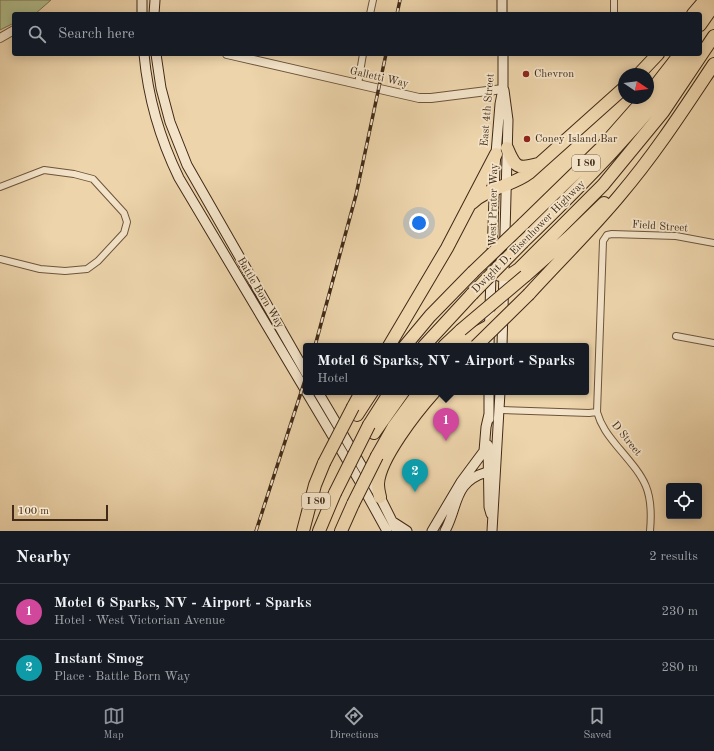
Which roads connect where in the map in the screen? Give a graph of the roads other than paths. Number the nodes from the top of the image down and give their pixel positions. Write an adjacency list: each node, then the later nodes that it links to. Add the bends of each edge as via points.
1 (142, 0): 8 (main road)
2 (155, 0): 9 (main road)
3 (373, 0): 10 (street)
4 (502, 0): 11 (main road)
5 (614, 0): 12 (street)
6 (705, 0): 13 (highway)
7 (714, 5): 14 (highway)
8 (142, 12)
9 (154, 12)
10 (370, 12)
11 (502, 12)
12 (614, 12)
13 (695, 12)
14 (702, 22)
15 (714, 27): 19 (highway)
16 (12, 31): 18 (street)
17 (714, 36): 20 (highway)
18 (0, 38)
19 (702, 43)
20 (702, 54)
21 (144, 56): 65 (main road, Battle Born Way, via 154,114 174,168)
22 (156, 56): 64 (main road, Battle Born Way, via 167,110 187,165)
23 (236, 56): 32 (street, Galletti Way)
24 (363, 56): 32 (street)
25 (503, 56): 34 (main road, East 4th Street)
26 (656, 56): 31 (highway)
27 (678, 56): 33 (highway)
28 (692, 56): 55 (highway, Dwight D. Eisenhower Highway / I 80, bridge, via 657,103 615,151 472,294)
29 (701, 56): 49 (highway, via 663,112 618,169 519,269)
30 (714, 64): 36 (highway)
31 (644, 68)
32 (358, 84): 34 (street, Galletti Way, via 431,98)
33 (654, 87)
34 (503, 89): 38 (main road, West Prater Way, via 508,120); 39 (main road, East 4th Street)
35 (618, 93): 40 (highway)
36 (690, 101): 56 (highway, bridge, via 603,204); 59 (highway, bridge, via 620,195 529,294)
37 (640, 104): 54 (highway, Dwight D. Eisenhower Highway / I 80, bridge, via 601,148 473,272)
38 (507, 148): 40 (highway, via 519,167 527,168); 41 (main road, West Prater Way)
39 (496, 154): 43 (main road, East 4th Street); 44 (highway)
40 (539, 163): 41 (highway, via 522,178)
41 (507, 184): 43 (highway); 49 (main road, West Prater Way)
42 (0, 187): 47 (street, via 44,170 93,179 124,213 127,222 124,233 87,269 65,271)
43 (494, 191): 44 (highway, via 483,195); 48 (main road, East 4th Street)
44 (469, 207): 53 (highway)
45 (605, 237): 46 (street, Field Street, via 612,234 667,236); 78 (street, D Street, via 602,251)
46 (714, 243)
47 (0, 259)
48 (492, 265): 49 (highway, via 497,274); 51 (main road)
49 (504, 276): 50 (main road, West Prater Way)
50 (503, 310): 51 (highway); 62 (main road, West Prater Way)
51 (489, 327): 57 (highway, via 472,334); 61 (main road)
52 (676, 336): 63 (street)
53 (391, 343)
54 (408, 343)
55 (427, 343)
56 (447, 343)
57 (462, 343)
58 (469, 343): 60 (highway)
59 (479, 343)
60 (482, 343)
61 (488, 343)
62 (502, 343)
63 (714, 343)
64 (303, 368)
65 (303, 387)
66 (308, 395): 90 (main road, Battle Born Way)
67 (320, 395): 83 (main road)
68 (361, 395): 77 (highway)
69 (369, 395): 77 (highway, I 80)
70 (388, 395): 80 (highway, I 80)
71 (400, 395): 80 (highway)
72 (417, 395): 89 (highway, bridge, via 394,426 377,456)
73 (432, 395): 83 (highway, via 385,462 378,484)
74 (489, 395): 79 (main road)
75 (500, 395): 76 (main road)
76 (500, 410): 78 (street); 81 (main road)
77 (355, 411): 87 (highway, I 80, via 326,467)
78 (597, 412): 95 (street, D Street, via 602,427 637,469 646,485 651,505)
79 (489, 414): 82 (main road); 86 (main road, via 484,451)
80 (371, 429): 88 (highway, I 80, bridge, via 350,462)
81 (498, 450): 82 (main road); 84 (main road)
82 (487, 472): 84 (main road, via 489,507); 93 (main road, via 467,481 455,503)
83 (380, 497): 85 (main road)
84 (493, 520): 94 (main road)
85 (392, 522): 91 (main road); 92 (main road)
86 (431, 530)
87 (303, 531)
88 (319, 531)
89 (341, 531)
90 (387, 531)
91 (397, 531)
92 (407, 531)
93 (445, 531)
94 (492, 531)
95 (650, 531)

